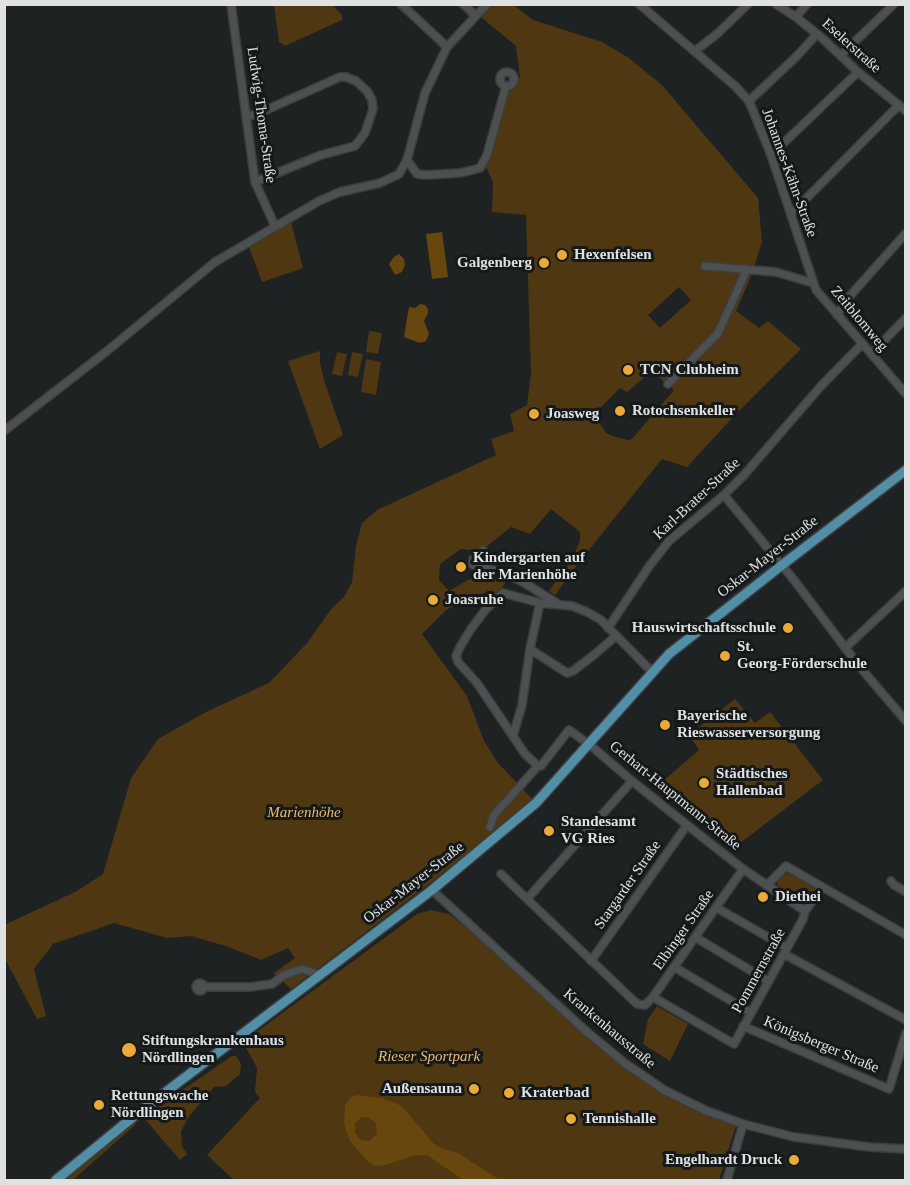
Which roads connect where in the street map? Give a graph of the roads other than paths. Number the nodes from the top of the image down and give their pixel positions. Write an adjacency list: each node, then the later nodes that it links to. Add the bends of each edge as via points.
1 (231, 4): 21 (street, Ludwig-Thoma-Straße)
2 (401, 4): 13 (street)
3 (463, 4): 10 (street)
4 (487, 4): 10 (street)
5 (639, 4): 14 (street, Johannes-Kähn-Straße)
6 (748, 4): 14 (street)
7 (776, 4): 11 (street, Eselerstraße)
8 (807, 4): 11 (street)
9 (894, 4): 15 (street)
10 (476, 16): 13 (street)
11 (796, 17): 12 (street, Eselerstraße)
12 (817, 34): 15 (street, Eselerstraße); 18 (street)
13 (447, 47): 23 (street, via 425,93)
14 (696, 51): 18 (street, Johannes-Kähn-Straße)
15 (841, 55): 16 (street, Eselerstraße)
16 (858, 72): 19 (street, Eselerstraße); 22 (street)
17 (506, 86): 23 (street, via 488,154 480,168 426,175 417,174)
18 (749, 101): 22 (street, Johannes-Kähn-Straße)
19 (898, 106): 20 (street, Eselerstraße); 25 (street)
20 (906, 111)
21 (246, 116): 24 (street, Ludwig-Thoma-Straße); 24 (street, via 346,76 367,91 372,100 365,133 355,146 321,155)
22 (771, 154): 25 (street, Johannes-Kähn-Straße)
23 (406, 160): 26 (street, via 399,174 340,192)
24 (255, 182): 26 (street, Ludwig-Thoma-Straße)
25 (791, 214): 30 (street, Johannes-Kähn-Straße)
26 (275, 226): 37 (street, via 204,270)
27 (906, 233): 31 (street)
28 (705, 266): 29 (street)
29 (747, 269): 30 (street, Zeitblomweg, via 776,272); 35 (street, via 718,333)
30 (814, 286): 31 (street, Zeitblomweg)
31 (837, 315): 33 (street, Zeitblomweg)
32 (906, 318): 34 (street)
33 (862, 344): 34 (street, Zeitblomweg); 39 (street, Karl-Brater-Straße)
34 (871, 354): 36 (street, Zeitblomweg)
35 (668, 384)
36 (906, 394)
37 (4, 431)
38 (906, 470): 41 (main road, Oskar-Mayer-Straße)
39 (724, 495): 41 (street); 45 (street, Karl-Brater-Straße, via 669,541)
40 (483, 550): 44 (street, via 472,565 523,582)
41 (782, 565): 47 (street); 49 (main road, Oskar-Mayer-Straße, via 669,654)
42 (906, 591): 47 (street)
43 (540, 603): 44 (street); 48 (street); 51 (street, via 503,593 471,629 456,656)
44 (560, 605): 45 (street, via 587,612)
45 (608, 628): 46 (street)
46 (616, 636): 48 (street, via 567,673); 49 (street)
47 (845, 648): 50 (street)
48 (530, 649): 51 (street)
49 (652, 672): 52 (main road, Oskar-Mayer-Straße)
50 (906, 720)
51 (513, 736): 53 (street)
52 (590, 745): 53 (street, Gerhart-Hauptmann-Straße, via 569,730); 54 (street, Gerhart-Hauptmann-Straße); 62 (main road, Oskar-Mayer-Straße, via 536,803)
53 (538, 766): 56 (street, via 494,815)
54 (632, 781): 55 (street, Gerhart-Hauptmann-Straße); 64 (street)
55 (687, 825): 57 (street, Gerhart-Hauptmann-Straße); 70 (street, Stargarder Straße)
56 (490, 827)
57 (743, 869): 60 (street, Gerhart-Hauptmann-Straße); 65 (street, Elbinger Straße)
58 (501, 874): 64 (street)
59 (891, 881): 63 (street)
60 (767, 885): 61 (street, via 786,866); 66 (street, Gerhart-Hauptmann-Straße)
61 (824, 888): 66 (street, Pommernstraße); 67 (street)
62 (432, 890): 72 (main road, Oskar-Mayer-Straße); 80 (street, Krankenhausstraße, via 626,1064 707,1112)
63 (906, 892)
64 (527, 899): 70 (street)
65 (717, 908): 68 (street, Elbinger Straße); 69 (street)
66 (805, 911): 69 (street, Pommernstraße)
67 (906, 935)
68 (694, 937): 71 (street, Elbinger Straße); 73 (street)
69 (785, 951): 73 (street, Pommernstraße); 77 (street)
70 (591, 961): 75 (street, Elbinger Straße, via 638,1004 645,1005)
71 (674, 967): 75 (street, Elbinger Straße); 76 (street)
72 (321, 975): 74 (street, via 302,969 272,984); 82 (main road, Oskar-Mayer-Straße)
73 (768, 981): 76 (street, Pommernstraße)
74 (204, 987)
75 (653, 998): 78 (street, Pommernstraße, via 734,1044)
76 (750, 1012): 78 (street, Pommernstraße)
77 (906, 1020)
78 (743, 1026): 79 (street, Königsberger Straße, via 889,1089)
79 (906, 1033)
80 (743, 1124): 81 (street, Krankenhausstraße, via 794,1137); 83 (street)
81 (906, 1149)
82 (56, 1180)
83 (727, 1180)

